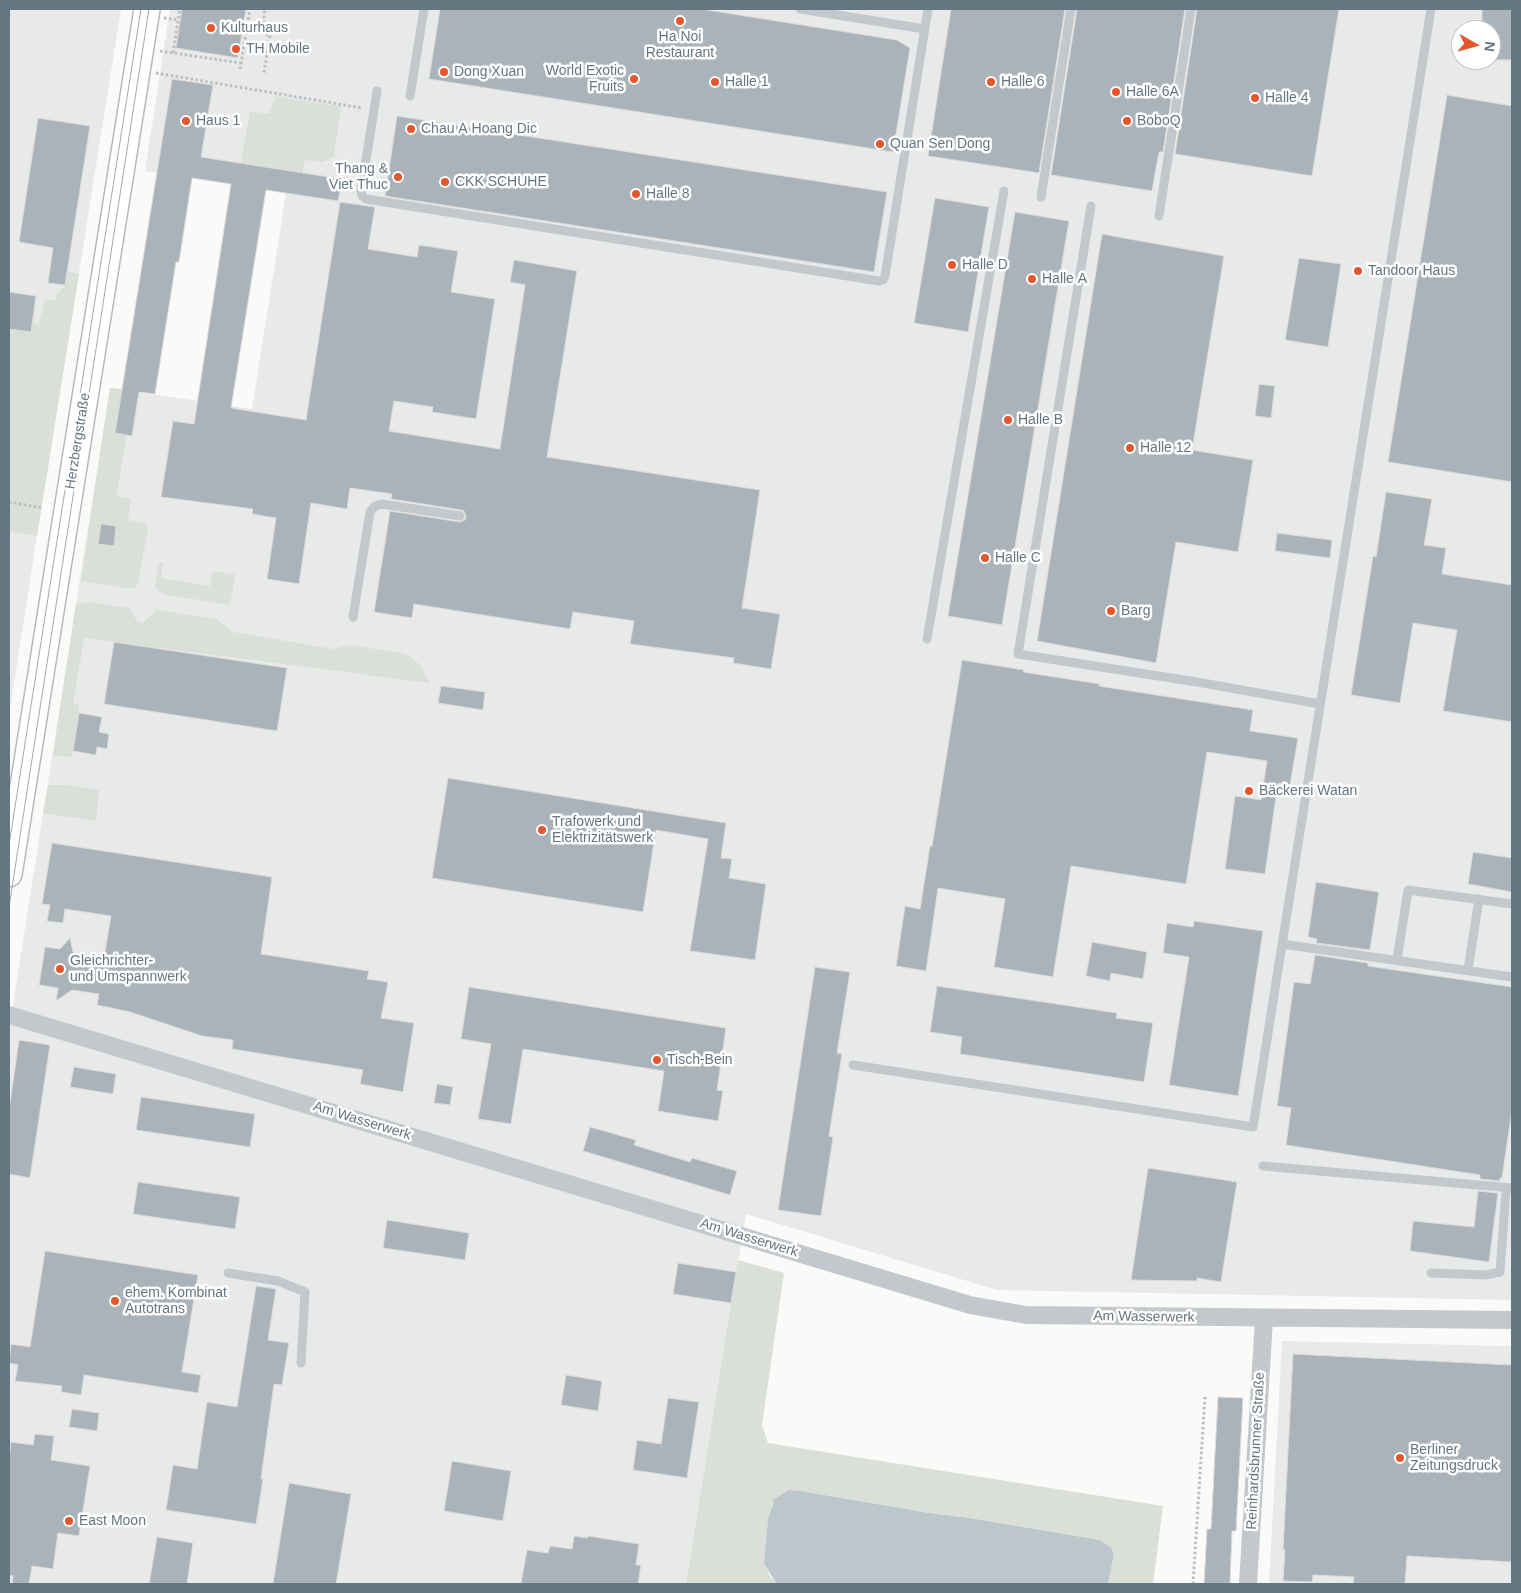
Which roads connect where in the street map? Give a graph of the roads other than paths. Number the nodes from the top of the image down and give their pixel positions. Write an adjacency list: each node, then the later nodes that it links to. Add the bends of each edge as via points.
1 (147, 9): 19 (street, Herzbergstraße)
2 (424, 9): 10 (lane)
3 (800, 9): 8 (lane)
4 (928, 9): 8 (lane)
5 (1071, 9): 12 (lane)
6 (1192, 9): 14 (lane)
7 (1431, 9): 18 (lane)
8 (925, 29): 9 (lane, via 885,276 879,281 366,199 361,191)
9 (377, 91)
10 (410, 96)
11 (1004, 192): 17 (lane)
12 (1041, 197)
13 (1091, 206): 18 (lane, via 1018,654)
14 (1159, 216)
15 (460, 516): 16 (lane, via 382,504 375,506 370,512)
16 (353, 617)
17 (927, 639)
18 (1320, 704): 22 (lane)
19 (9, 874)
20 (1479, 900): 21 (lane); 23 (lane, via 1408,890); 24 (lane)
21 (1512, 904)
22 (1282, 944): 23 (lane); 27 (lane, via 1253,1127)
23 (1397, 960): 24 (lane)
24 (1468, 970): 25 (lane)
25 (1512, 977)
26 (9, 1015): 32 (street, Am Wasserwerk, via 970,1305 1026,1315)
27 (853, 1065)
28 (1263, 1166): 29 (lane)
29 (1510, 1189): 30 (lane, via 1500,1272 1486,1275)
30 (1431, 1273)
31 (228, 1274): 34 (lane, via 278,1281 306,1292)
32 (1264, 1319): 33 (street, Am Wasserwerk); 35 (street, Reinhardsbrunner Straße)
33 (1512, 1320)
34 (301, 1363)
35 (1248, 1584)

